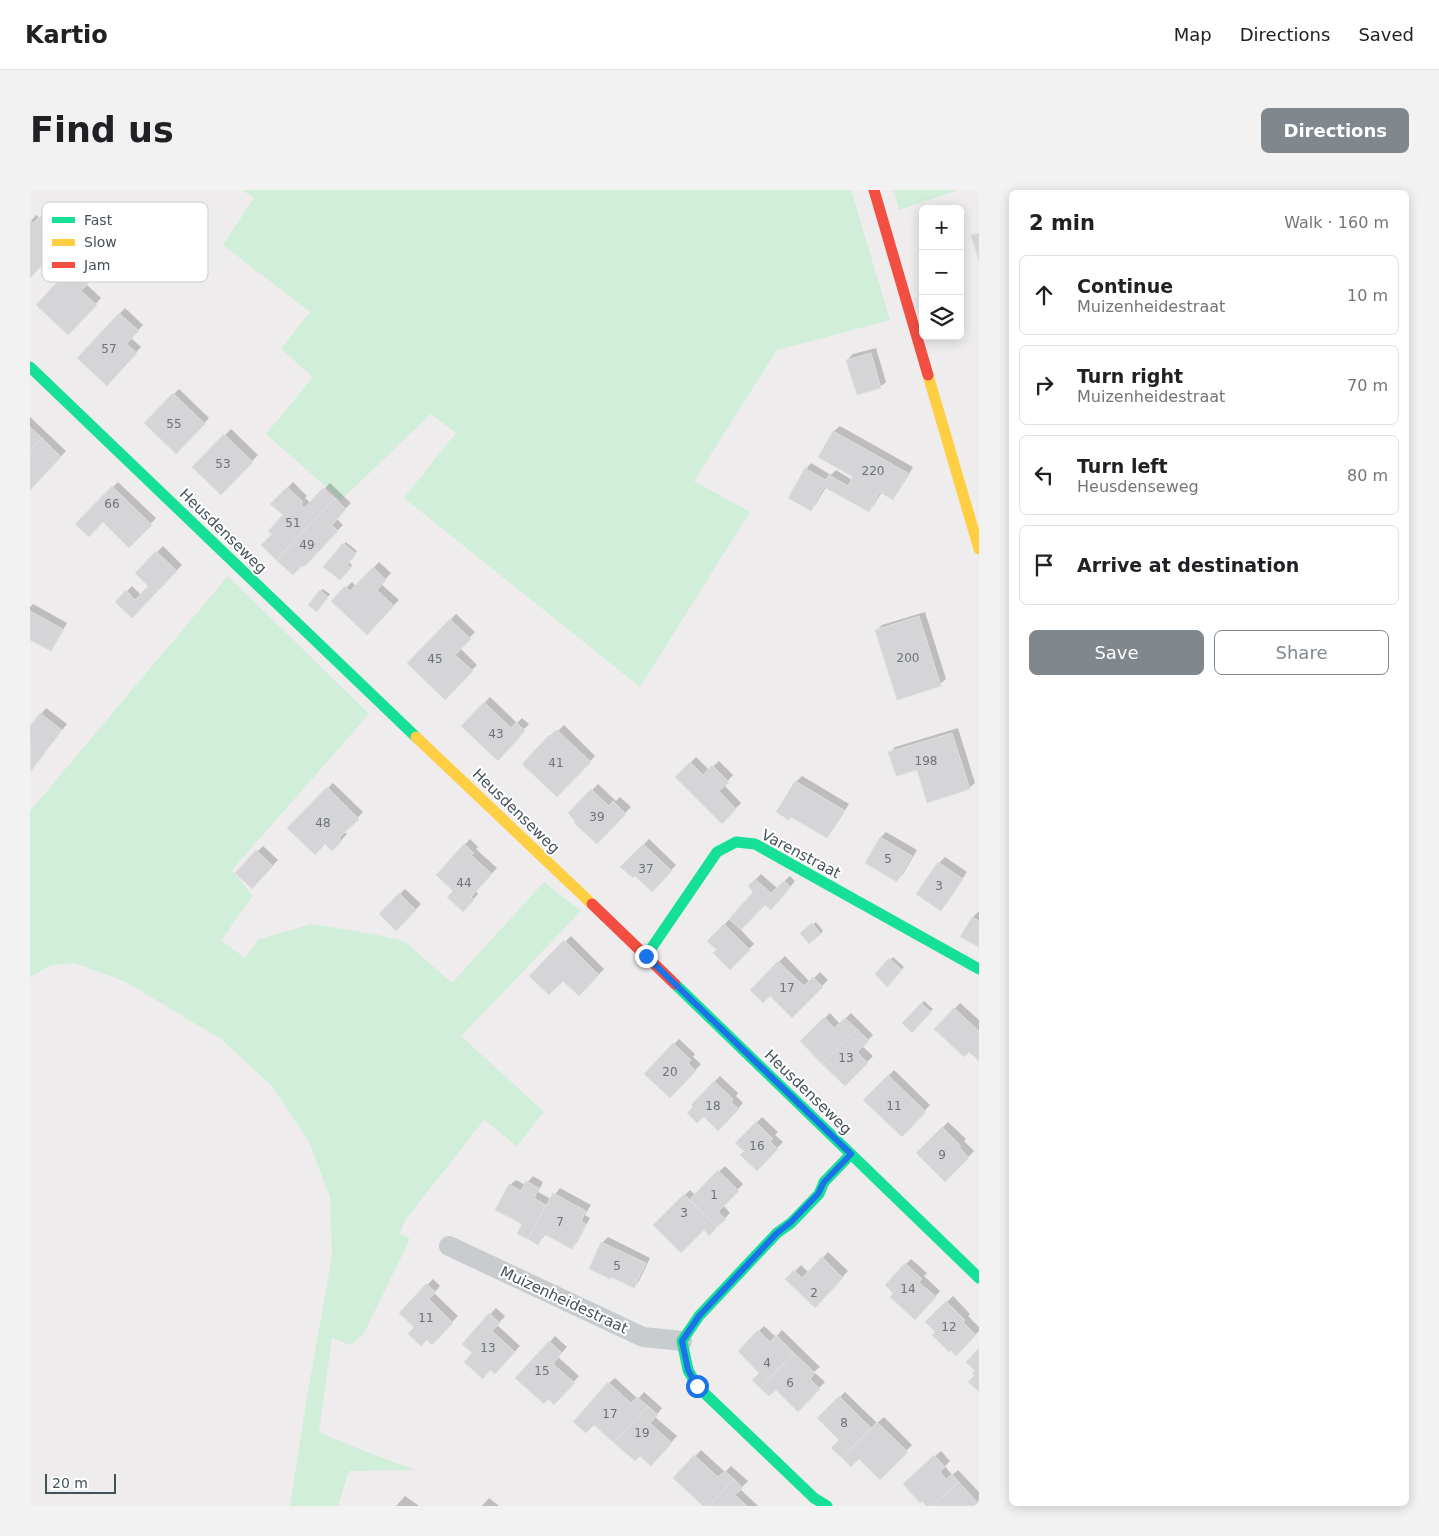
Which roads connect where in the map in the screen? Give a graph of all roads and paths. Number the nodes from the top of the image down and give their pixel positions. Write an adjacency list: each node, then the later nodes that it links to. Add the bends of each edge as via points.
1 (874, 190): 3 (street)
2 (30, 368): 4 (street, Heusdenseweg)
3 (979, 549)
4 (646, 956): 5 (street, Varenstraat, via 717,852 736,842 755,844); 6 (street, Heusdenseweg)
5 (979, 969)
6 (851, 1154): 8 (street, Heusdenseweg); 9 (street, via 824,1182 818,1194 699,1316)
7 (449, 1246): 9 (street, Muizenheidestraat, via 644,1337)
8 (979, 1278)
9 (682, 1341): 10 (street, via 688,1370 697,1386 814,1498)
10 (827, 1506)

